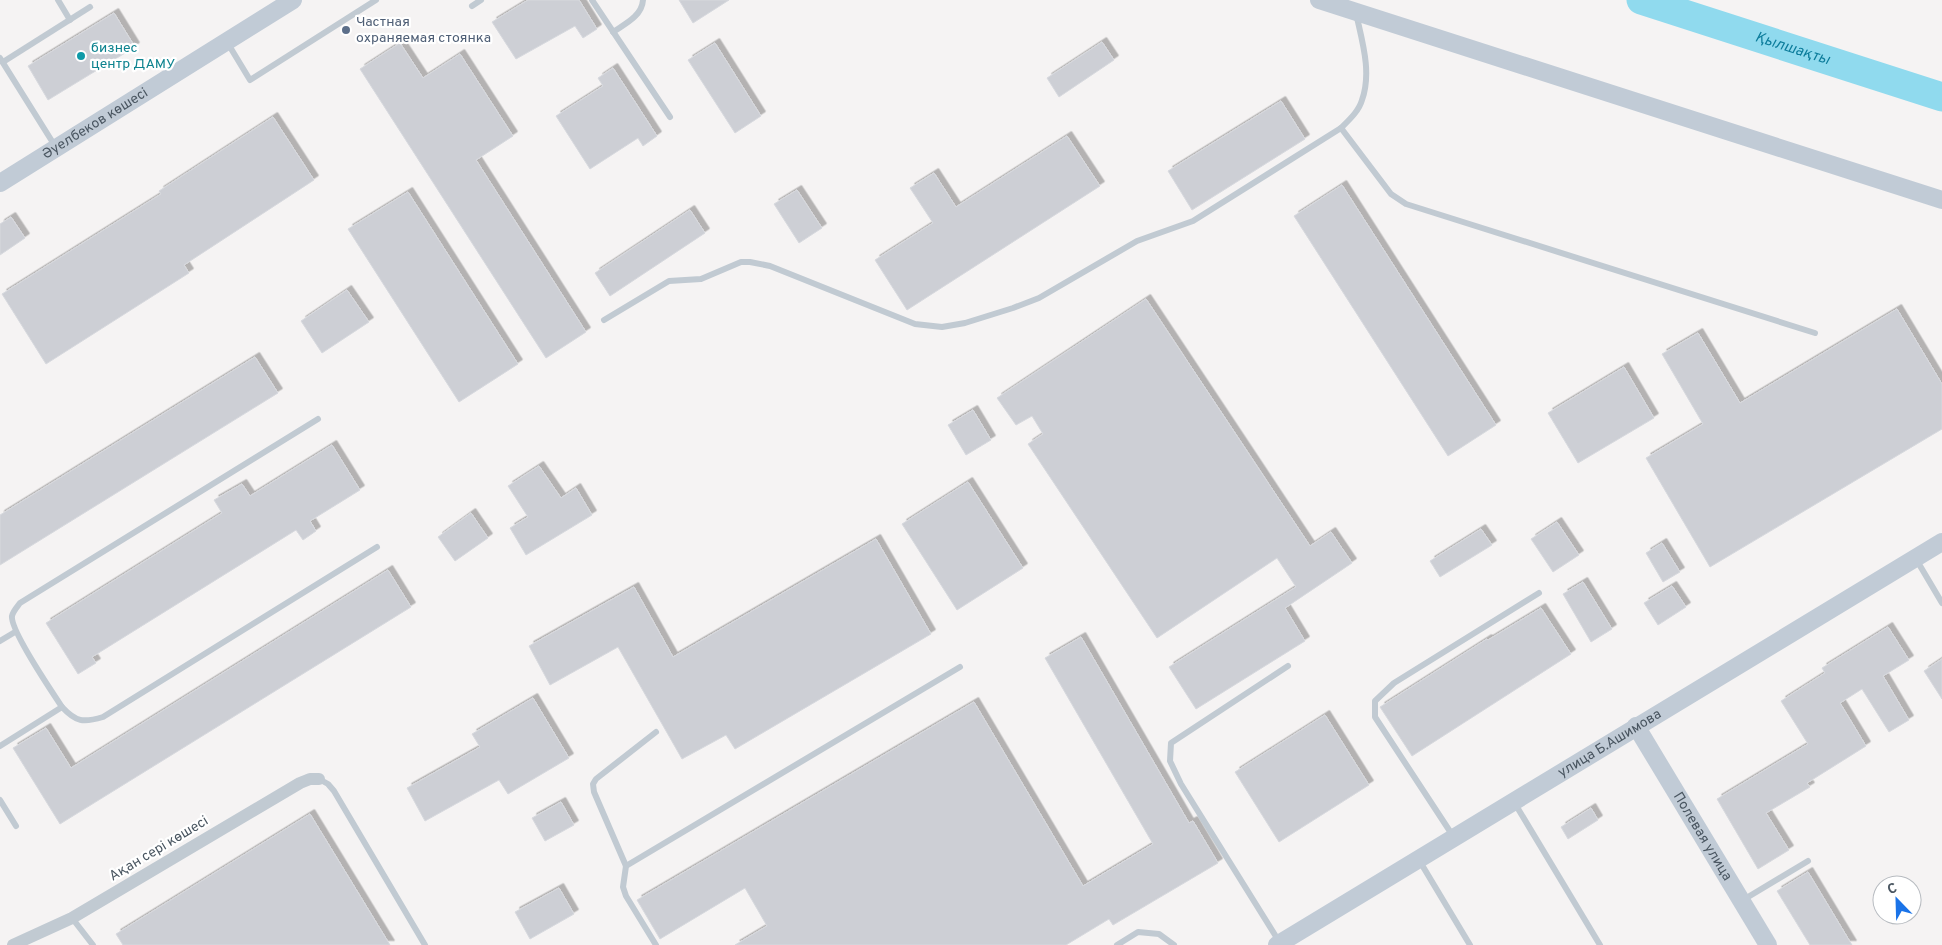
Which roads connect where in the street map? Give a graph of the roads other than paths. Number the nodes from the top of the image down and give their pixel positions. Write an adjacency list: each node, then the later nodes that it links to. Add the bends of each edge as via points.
1 (58, 0): 11 (lane)
2 (293, 0): 13 (street, Әуелбеков көшесі)
3 (376, 0): 13 (lane, via 250,80)
4 (481, 0): 8 (lane)
5 (592, 0): 12 (lane)
6 (643, 0): 12 (lane, via 636,16)
7 (1319, 0): 10 (street)
8 (472, 6)
9 (90, 7): 11 (lane)
10 (1356, 12): 16 (lane, via 1366,68 1364,93 1359,107); 19 (street)
11 (70, 20): 14 (lane)
12 (613, 32): 15 (lane)
13 (227, 41): 17 (street, Әуелбеков көшесі)
14 (1, 60): 17 (lane)
15 (670, 117)
16 (1341, 128): 20 (lane, via 1193,221 1137,241 1039,298 965,324 942,327 915,324 770,266 750,262 734,264 701,279 669,281); 21 (lane, via 1391,194 1406,204)
17 (56, 148): 18 (street, Әуелбеков көшесі)
18 (0, 183)
19 (1942, 200)
20 (604, 320)
21 (1815, 333)
22 (318, 419): 28 (lane, via 20,603 12,617)
23 (1942, 542): 25 (street, улица Б.Ашимова)
24 (377, 547): 32 (lane, via 102,717 81,721)
25 (1915, 558): 27 (lane); 33 (street, улица Б.Ашимова)
26 (1539, 593): 40 (lane, via 1394,683 1375,701 1375,717)
27 (1942, 603)
28 (15, 632): 29 (lane); 32 (lane)
29 (0, 641)
30 (1288, 666): 46 (lane, via 1171,743 1170,761)
31 (960, 667): 43 (lane)
32 (62, 707): 35 (lane)
33 (1636, 726): 38 (street, улица Б.Ашимова); 44 (street, Полевая улица)
34 (656, 732): 43 (lane, via 593,784)
35 (0, 746)
36 (319, 779): 45 (street, Ақан сері көшесі, via 300,783); 49 (lane, via 334,791)
37 (0, 800): 39 (lane)
38 (1514, 801): 40 (street, улица Б.Ашимова); 54 (lane)
39 (16, 826)
40 (1454, 837): 41 (street, улица Б.Ашимова)
41 (1418, 859): 46 (street, улица Б.Ашимова); 53 (lane)
42 (1808, 861): 44 (lane)
43 (626, 866): 50 (lane, via 623,887 626,896)
44 (1742, 901): 55 (street, Полевая улица)
45 (72, 918): 47 (street, Ақан сері көшесі); 48 (lane)
46 (1278, 944)
47 (12, 945)
48 (93, 945)
49 (425, 945)
50 (656, 945)
51 (1117, 945): 52 (lane, via 1138,932 1159,934)
52 (1174, 945)
53 (1470, 945)
54 (1600, 945)
55 (1768, 945)

